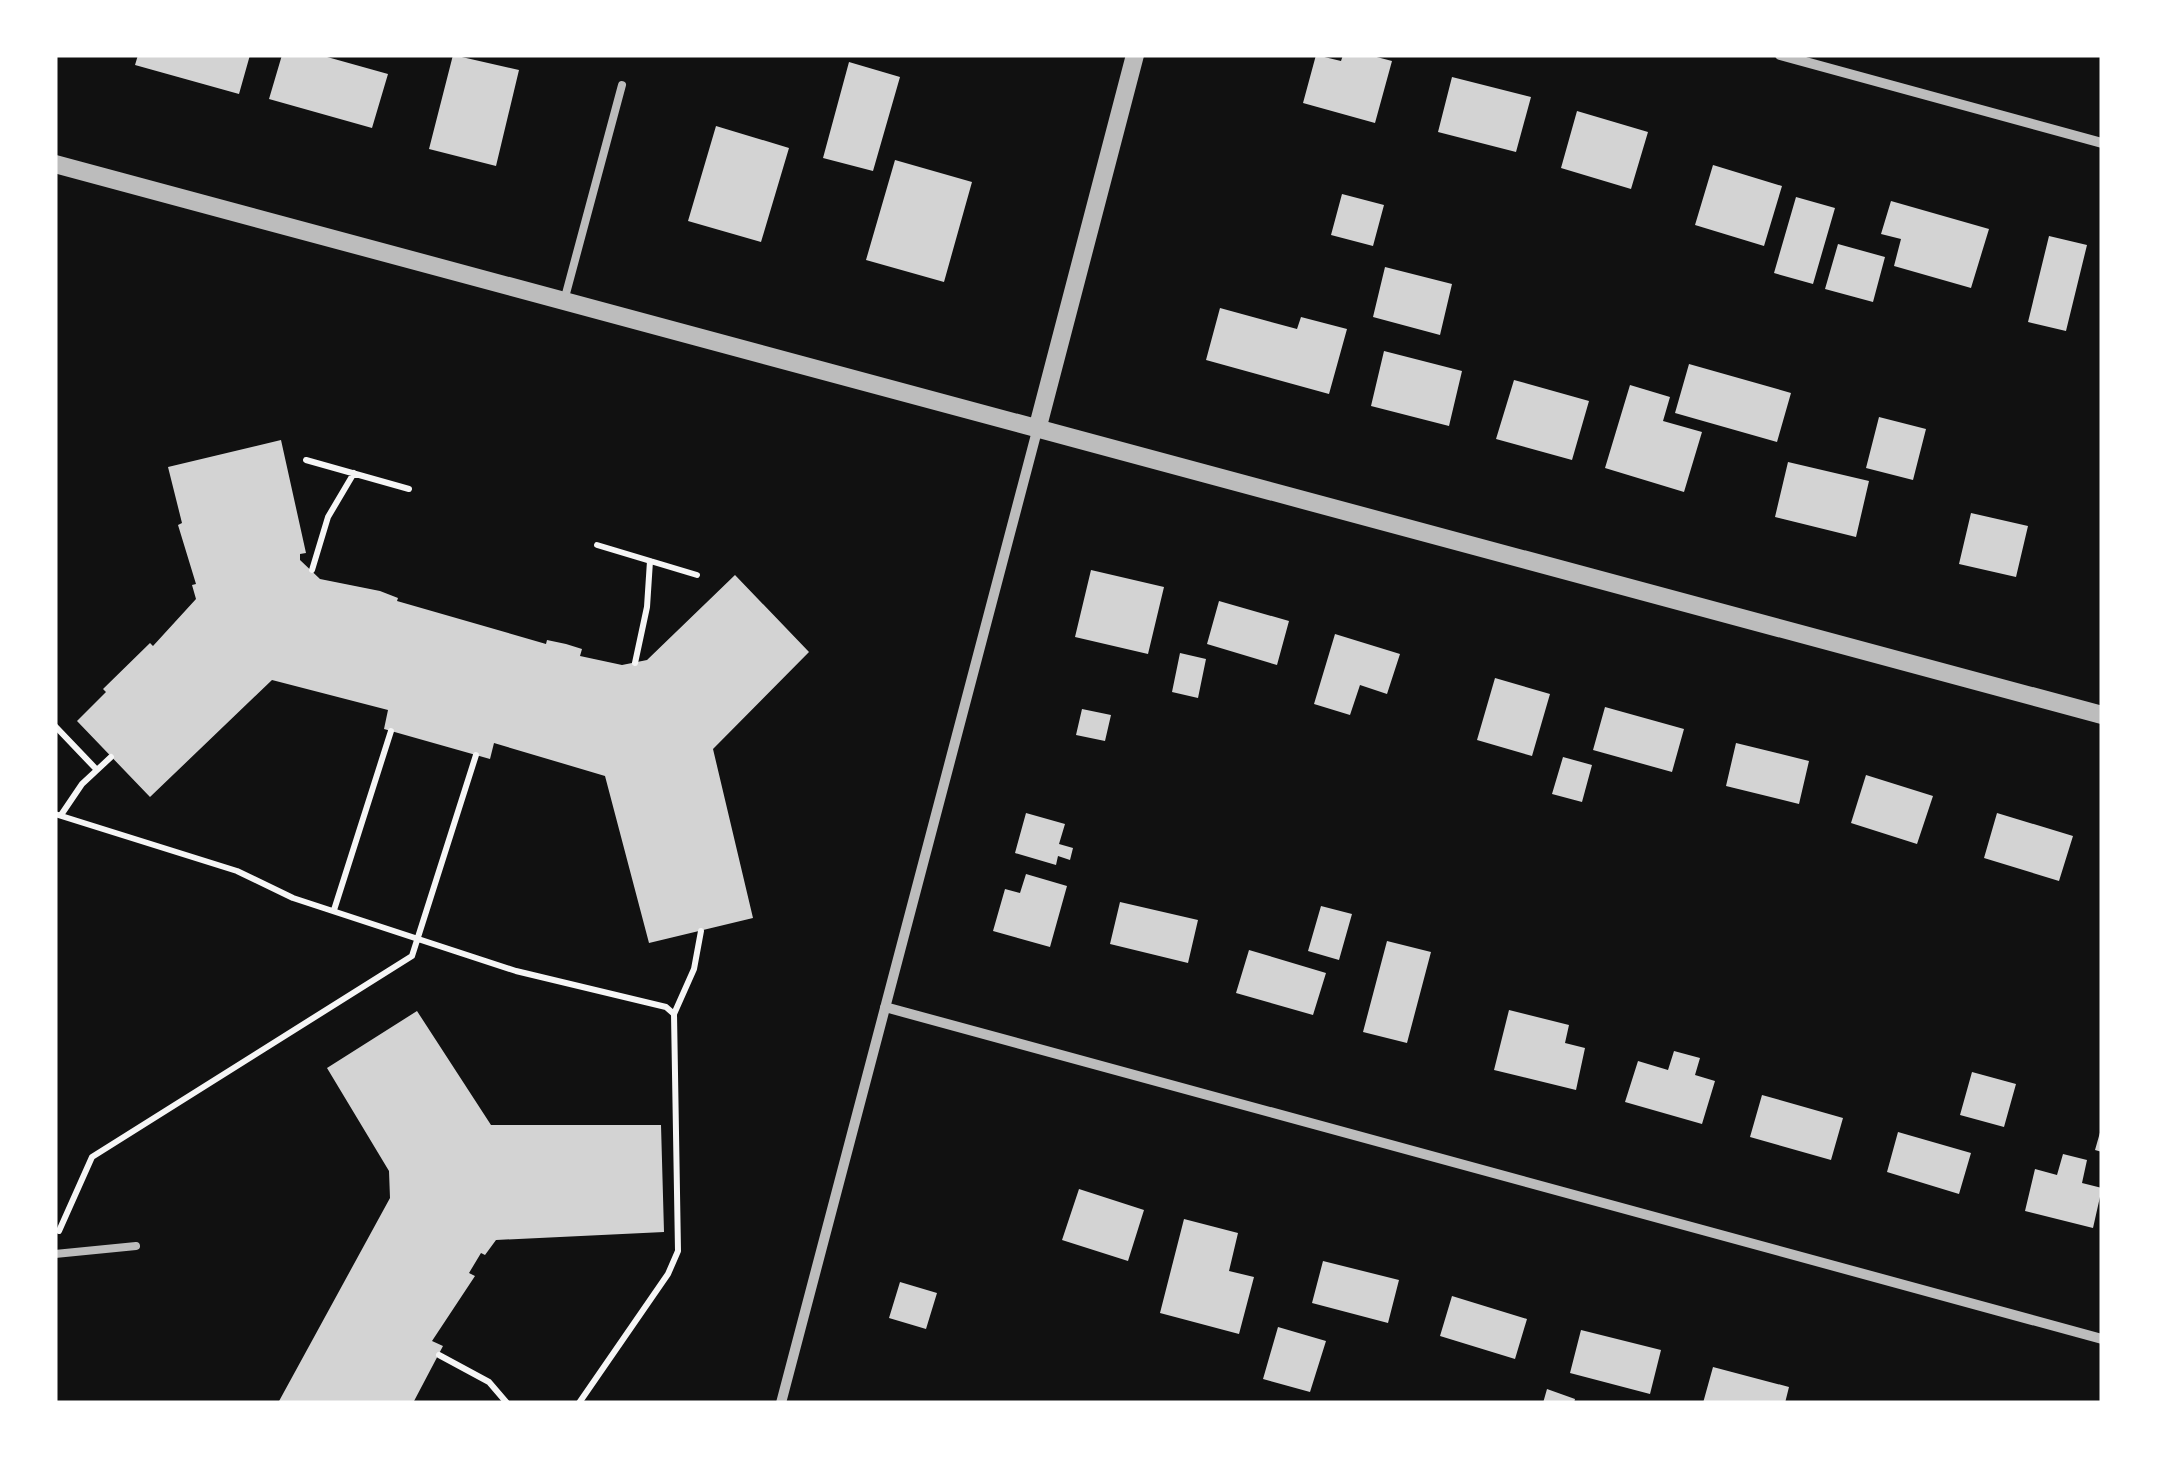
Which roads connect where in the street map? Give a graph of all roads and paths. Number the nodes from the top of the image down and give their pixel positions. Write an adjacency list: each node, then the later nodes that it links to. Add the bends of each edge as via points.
1 (1136, 55): 7 (street)
2 (1780, 55): 4 (street)
3 (622, 85): 6 (lane)
4 (2102, 143)
5 (55, 164): 6 (street)
6 (564, 300): 7 (street)
7 (1038, 426): 16 (street); 26 (street)
8 (306, 460): 9 (path)
9 (354, 474): 10 (path); 13 (path, via 328,518)
10 (408, 489)
11 (597, 545): 12 (path)
12 (650, 561): 14 (path); 15 (path)
13 (312, 570)
14 (697, 575)
15 (635, 663)
16 (2102, 714)
17 (55, 726): 21 (path)
18 (391, 731): 23 (path)
19 (476, 755): 25 (path)
20 (111, 757): 21 (path)
21 (97, 770): 22 (path)
22 (58, 814): 23 (path)
23 (334, 910): 25 (path)
24 (701, 931): 27 (path, via 694,970)
25 (418, 936): 27 (path); 28 (path, via 412,956 92,1157)
26 (885, 1007): 31 (street); 35 (street)
27 (674, 1014): 34 (path, via 678,1252)
28 (55, 1242)
29 (136, 1246): 30 (lane)
30 (55, 1254)
31 (2102, 1339)
32 (439, 1356): 33 (path, via 490,1382)
33 (507, 1403)
34 (579, 1403)
35 (781, 1403)

